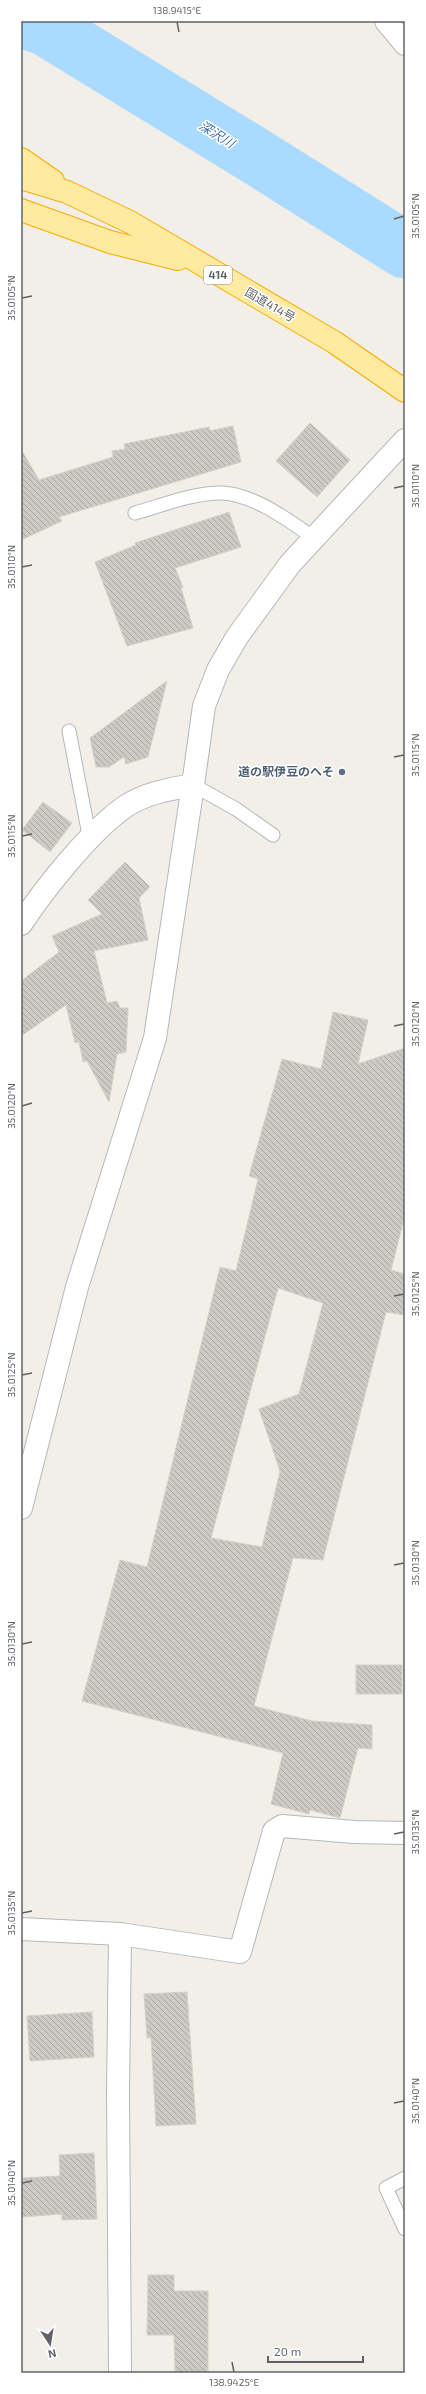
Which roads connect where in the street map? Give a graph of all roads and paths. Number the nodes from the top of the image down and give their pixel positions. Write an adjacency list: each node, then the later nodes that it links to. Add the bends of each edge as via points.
1 (386, 21): 2 (street)
2 (405, 44)
3 (21, 159): 5 (highway, 414)
4 (21, 178): 5 (highway, 国道414号 / 414)
5 (67, 192): 7 (highway, 国道414号 / 414, via 130,222)
6 (21, 210): 7 (highway, 414, via 110,242)
7 (197, 263): 8 (highway, 国道414号 / 414, via 334,342)
8 (405, 391)
9 (405, 440): 11 (street)
10 (135, 513): 11 (lane, via 195,496 220,493 246,499 272,510)
11 (314, 538): 13 (street, via 285,570 237,636 218,670 204,706)
12 (69, 731): 15 (lane)
13 (193, 785): 14 (lane, via 236,809); 15 (street, via 162,790 127,806); 17 (street, via 155,1038 77,1287)
14 (273, 835)
15 (90, 840): 16 (street, via 37,900)
16 (21, 924)
17 (21, 1508)
18 (405, 1833): 20 (street, via 282,1826 274,1831 240,1952)
19 (21, 1929): 20 (street)
20 (120, 1934): 23 (street)
21 (405, 2178): 22 (lane, via 386,2188)
22 (405, 2229)
23 (120, 2373)

